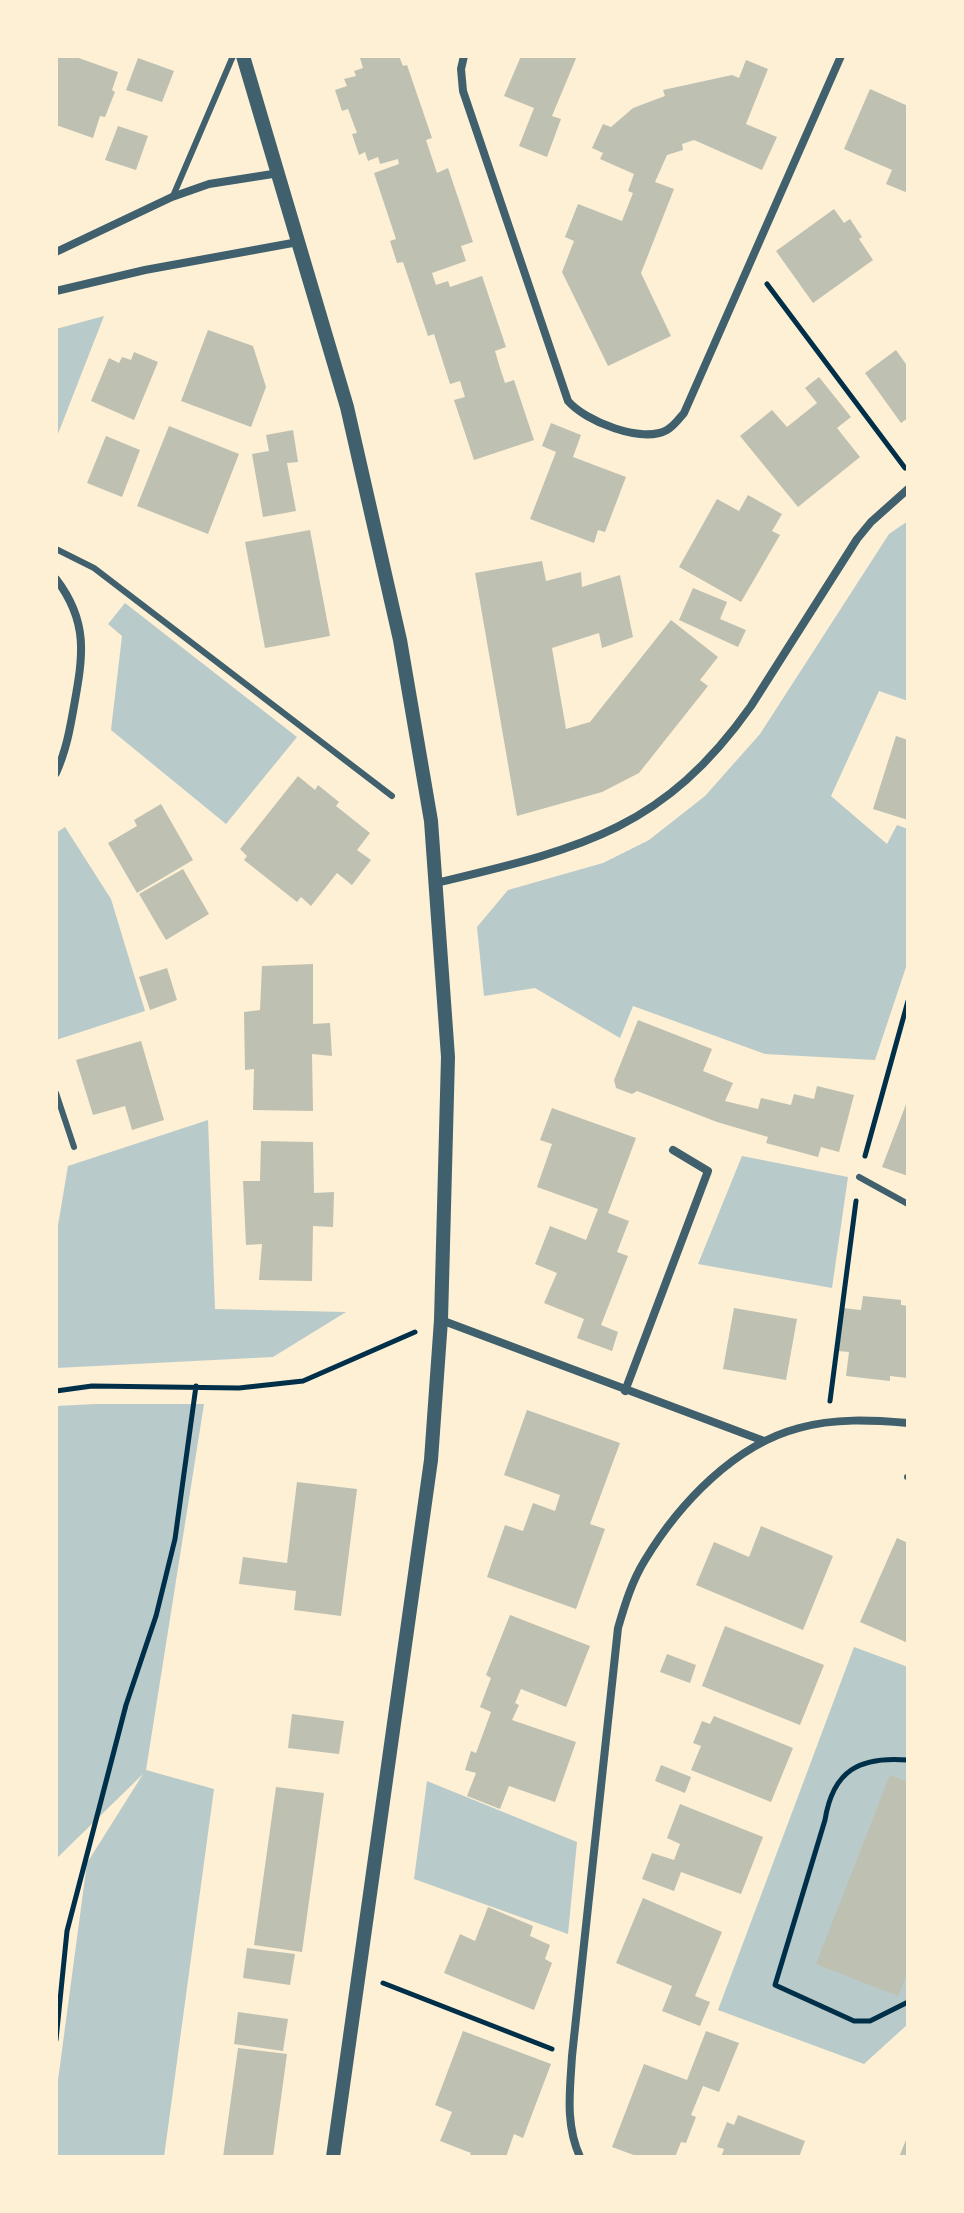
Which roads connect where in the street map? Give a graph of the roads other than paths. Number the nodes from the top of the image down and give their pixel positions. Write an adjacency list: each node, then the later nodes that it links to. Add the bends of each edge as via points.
1 (233, 56): 6 (lane)
2 (243, 56): 5 (street)
3 (464, 56): 4 (street, via 463,91 568,401 582,415 645,436 667,430 684,413)
4 (841, 56)
5 (280, 173): 6 (street, via 209,184); 7 (street)
6 (172, 197): 8 (street)
7 (299, 242): 9 (street); 15 (street, via 347,407 400,640 431,821)
8 (56, 252)
9 (56, 291)
10 (908, 489): 15 (street, via 857,539 751,706 690,778 636,819 581,845)
11 (56, 549): 14 (lane, via 94,568)
12 (56, 579): 13 (street, via 74,609 82,655)
13 (56, 773)
14 (392, 796)
15 (436, 883): 21 (street, via 448,1057)
16 (56, 1093): 17 (lane)
17 (74, 1147)
18 (673, 1150): 22 (street, via 708,1171)
19 (859, 1177): 20 (lane)
20 (908, 1204)
21 (441, 1320): 22 (street); 25 (street, via 431,1460)
22 (625, 1391): 24 (street)
23 (908, 1423): 24 (street, via 827,1422)
24 (764, 1441): 26 (street, via 705,1486 664,1532 629,1591 618,1628 572,2056 570,2115)
25 (333, 2157)
26 (580, 2157)

